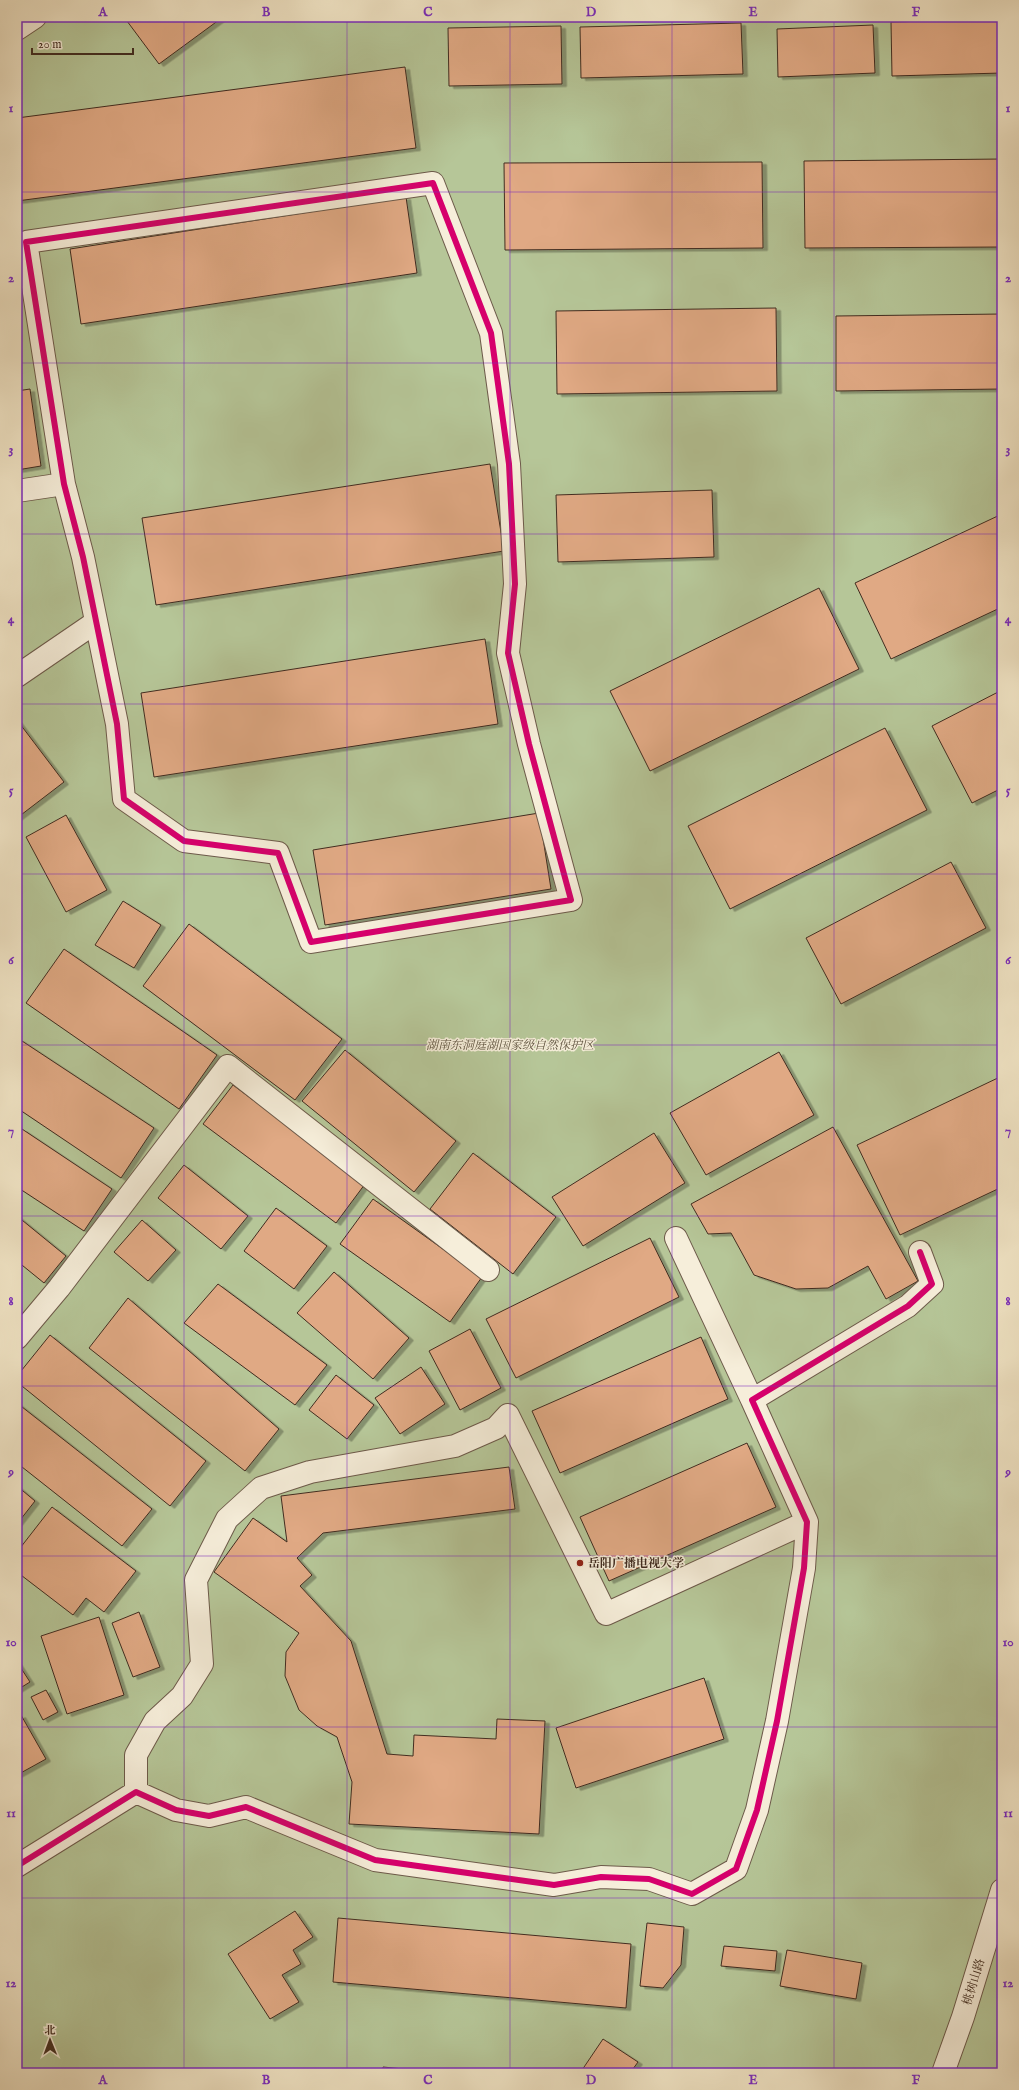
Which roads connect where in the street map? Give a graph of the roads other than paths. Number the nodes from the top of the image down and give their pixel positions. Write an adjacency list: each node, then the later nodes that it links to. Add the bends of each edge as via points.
1 (35, 17): 2 (street)
2 (17, 29)
3 (64, 484): 4 (street); 5 (street, via 83,557); 5 (street, via 26,242 433,184 490,333 509,464 514,584 508,653 529,744 571,900 312,942 278,853 184,841 124,799 117,724)
4 (17, 491)
5 (96, 622): 6 (street)
6 (17, 676)
7 (676, 1238): 11 (street)
8 (920, 1252): 11 (street, via 932,1284 908,1306)
9 (488, 1270): 10 (street, via 228,1066)
10 (17, 1338)
11 (752, 1400): 12 (street)
12 (807, 1522): 13 (street, via 803,1575 777,1721 757,1810 736,1869 692,1894 649,1879 602,1877 554,1886 375,1860 246,1807 209,1816 176,1810); 13 (street, via 606,1614 508,1415 496,1428 455,1446 310,1472 261,1488 227,1519 196,1580 202,1664 182,1696 155,1721 136,1755)
13 (136, 1792): 14 (street)
14 (17, 1866)
15 (1002, 1890): 16 (street, 桃树山路, via 963,2018)
16 (943, 2073)

